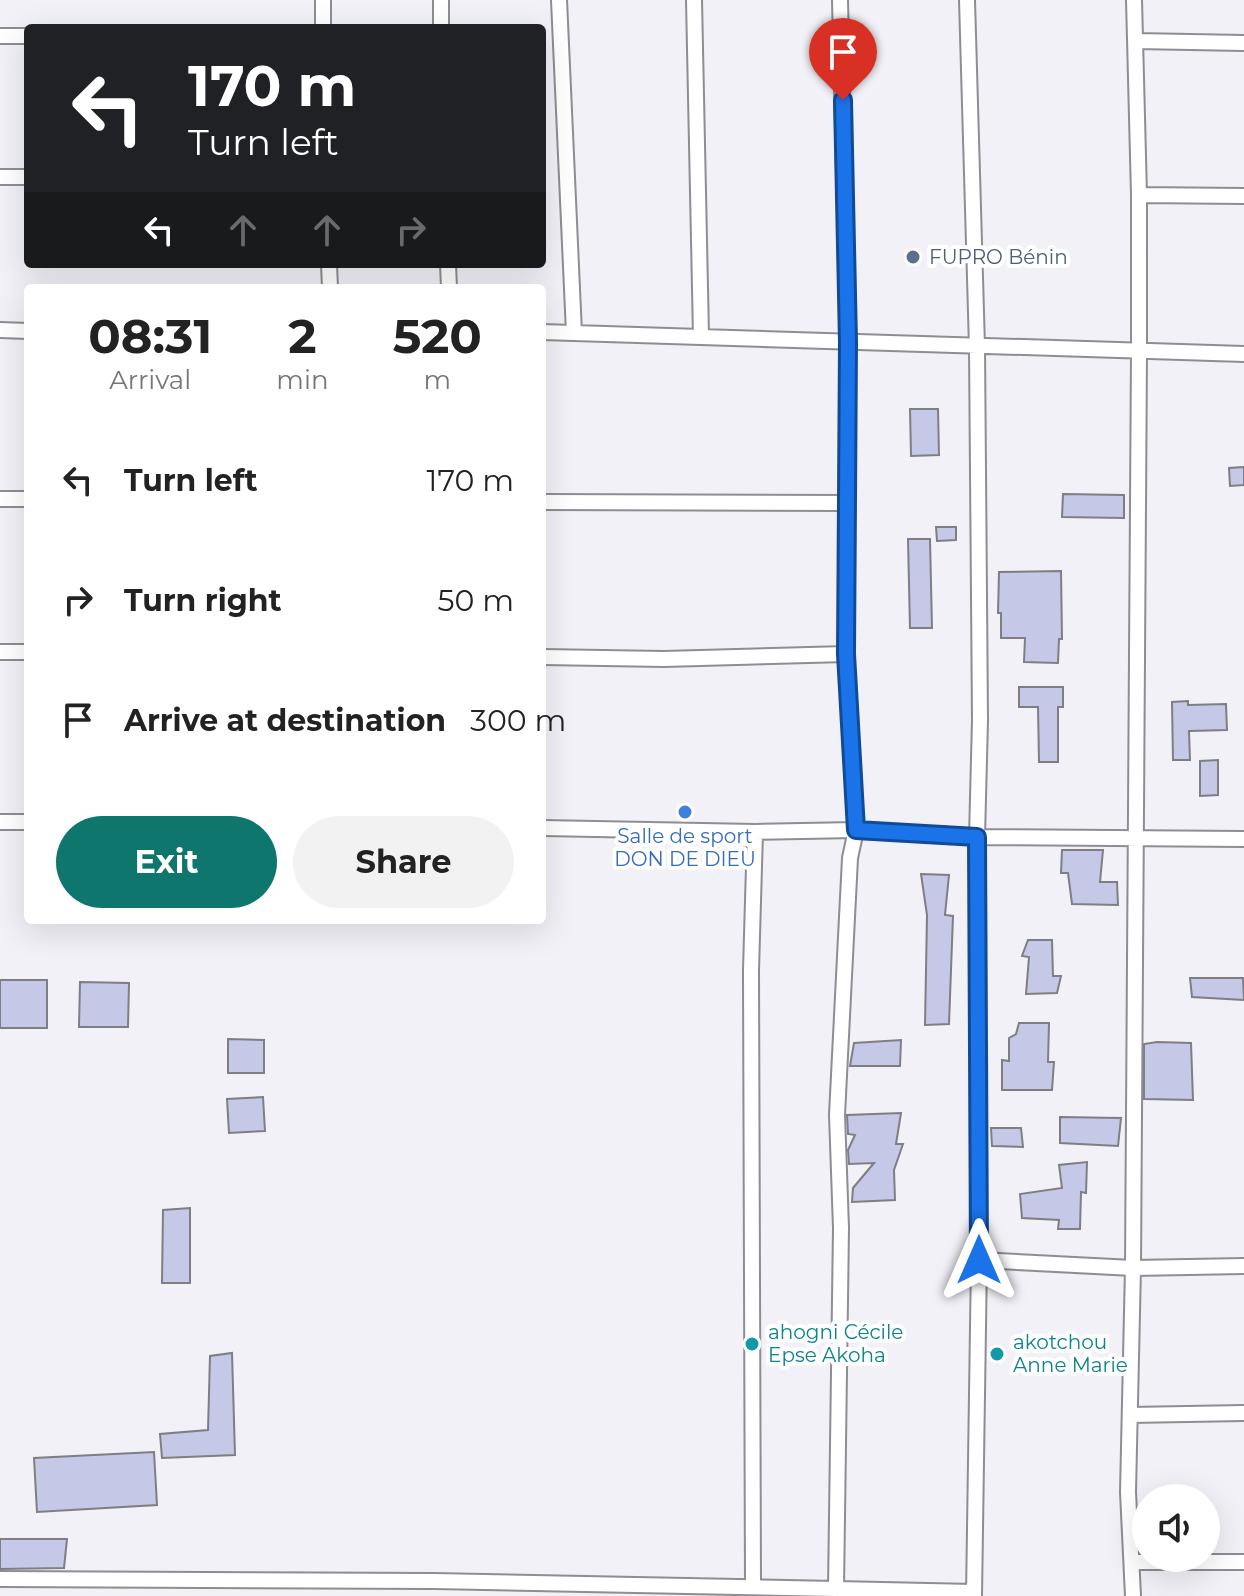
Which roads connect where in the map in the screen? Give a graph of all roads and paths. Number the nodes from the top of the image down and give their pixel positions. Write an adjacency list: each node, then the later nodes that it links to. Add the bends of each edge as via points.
1 (323, 0): 8 (street)
2 (441, 0): 9 (street)
3 (559, 0): 21 (street)
4 (694, 0): 22 (street)
5 (840, 0): 23 (street)
6 (967, 0): 24 (street)
7 (1134, 0): 12 (street)
8 (323, 24)
9 (441, 24)
10 (0, 36): 11 (street)
11 (24, 36)
12 (1136, 41): 13 (street); 16 (street)
13 (1244, 43)
14 (0, 177): 15 (street)
15 (24, 177)
16 (1139, 195): 17 (street); 25 (street)
17 (1244, 196)
18 (0, 330): 19 (street)
19 (24, 331)
20 (546, 332): 21 (street)
21 (574, 333): 22 (street)
22 (701, 336): 23 (street)
23 (848, 343): 24 (street); 30 (street)
24 (977, 347): 25 (street); 40 (street)
25 (1139, 352): 26 (street); 41 (street)
26 (1244, 354)
27 (0, 499): 28 (street)
28 (24, 499)
29 (546, 502): 30 (street)
30 (846, 503): 33 (street)
31 (0, 652): 32 (street)
32 (24, 652)
33 (846, 654): 34 (street); 38 (street)
34 (546, 657)
35 (0, 822): 36 (street)
36 (24, 822)
37 (546, 828): 39 (street)
38 (856, 830): 39 (street); 40 (street); 55 (street, via 850,858 837,1115 841,1228)
39 (755, 832): 53 (street)
40 (977, 837): 41 (street); 43 (street)
41 (1135, 839): 42 (street); 45 (street)
42 (1244, 839)
43 (979, 1260): 45 (street); 56 (street)
44 (1244, 1266): 45 (street)
45 (1133, 1268): 47 (street)
46 (1244, 1413): 47 (street)
47 (1130, 1415): 48 (street)
48 (1132, 1562)
49 (1220, 1562): 50 (street)
50 (1244, 1562)
51 (1132, 1572): 57 (street)
52 (0, 1579): 54 (street)
53 (753, 1586): 54 (street, via 434,1581); 55 (street)
54 (344, 1589)
55 (836, 1593): 56 (street)
56 (974, 1594)
57 (1133, 1596)

